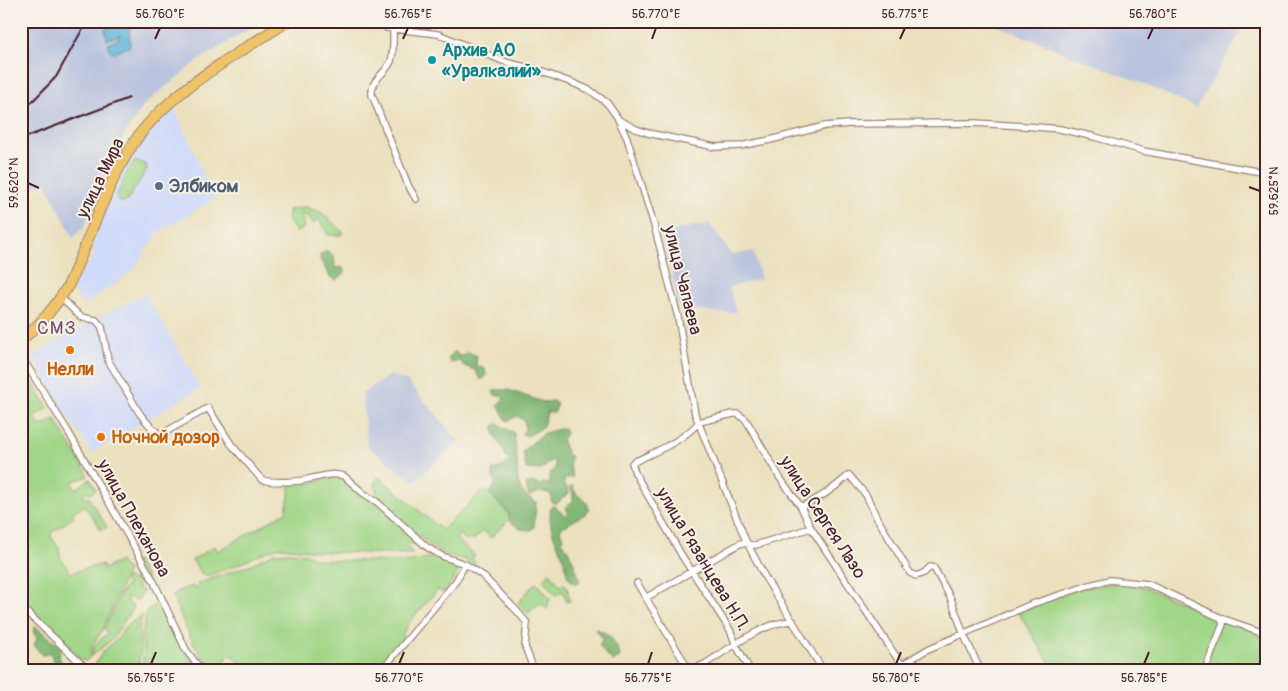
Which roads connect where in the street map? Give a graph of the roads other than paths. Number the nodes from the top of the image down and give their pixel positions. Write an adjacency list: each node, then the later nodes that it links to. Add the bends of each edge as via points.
1 (288, 21): 7 (highway, улица Мира, via 191,86 164,108 141,134 118,173)
2 (379, 21): 3 (street, улица Чапаева, via 383,26)
3 (393, 28): 4 (street, улица Чапаева, via 438,34 508,63 573,83 607,103); 6 (street, via 391,62 371,89)
4 (619, 120): 5 (street, via 648,133 715,147 740,146 825,126 849,124 1024,126 1060,129 1143,151); 10 (street, улица Чапаева, via 628,138 654,225 678,317)
5 (1267, 173)
6 (416, 199)
7 (60, 298): 8 (highway, улица Мира); 14 (street, via 81,317 96,320 102,327 108,360 140,414 160,436 208,408 231,444 262,480 344,476 427,547)
8 (21, 340)
9 (21, 356): 27 (street, улица Плеханова, via 69,433 153,580 186,650)
10 (699, 422): 11 (street, улица Сергея Лазо, via 733,414 743,416); 13 (street, улица Чапаева); 15 (street, улица Рязанцева Н.П., via 674,442 632,463)
11 (801, 508): 12 (street, улица Сергея Лазо); 22 (street, via 848,475 866,495 910,573 916,576 930,567 934,568 951,599)
12 (811, 528): 13 (street, via 756,545); 24 (street, улица Сергея Лазо)
13 (748, 544): 15 (street, via 741,543); 20 (street, улица Чапаева)
14 (465, 564): 28 (street, via 450,588); 29 (street, via 482,575 525,622 525,647)
15 (692, 572): 17 (street); 23 (street, улица Рязанцева Н.П., via 730,630)
16 (637, 582): 17 (street)
17 (647, 597): 26 (street)
18 (21, 607): 25 (street)
19 (1221, 618): 21 (street); 22 (street, via 1148,584 1110,580 1032,604); 34 (street, via 1224,624)
20 (793, 621): 23 (street, via 770,625); 31 (street, улица Чапаева)
21 (1267, 634)
22 (964, 635): 24 (street, via 928,650); 33 (street)
23 (736, 645): 26 (street, via 704,664); 30 (street, улица Рязанцева Н.П.)
24 (903, 667): 32 (street)
25 (84, 669)
26 (688, 669)
27 (201, 670)
28 (382, 670)
29 (534, 670)
30 (750, 670)
31 (823, 670)
32 (893, 670)
33 (980, 670)
34 (1205, 670)

